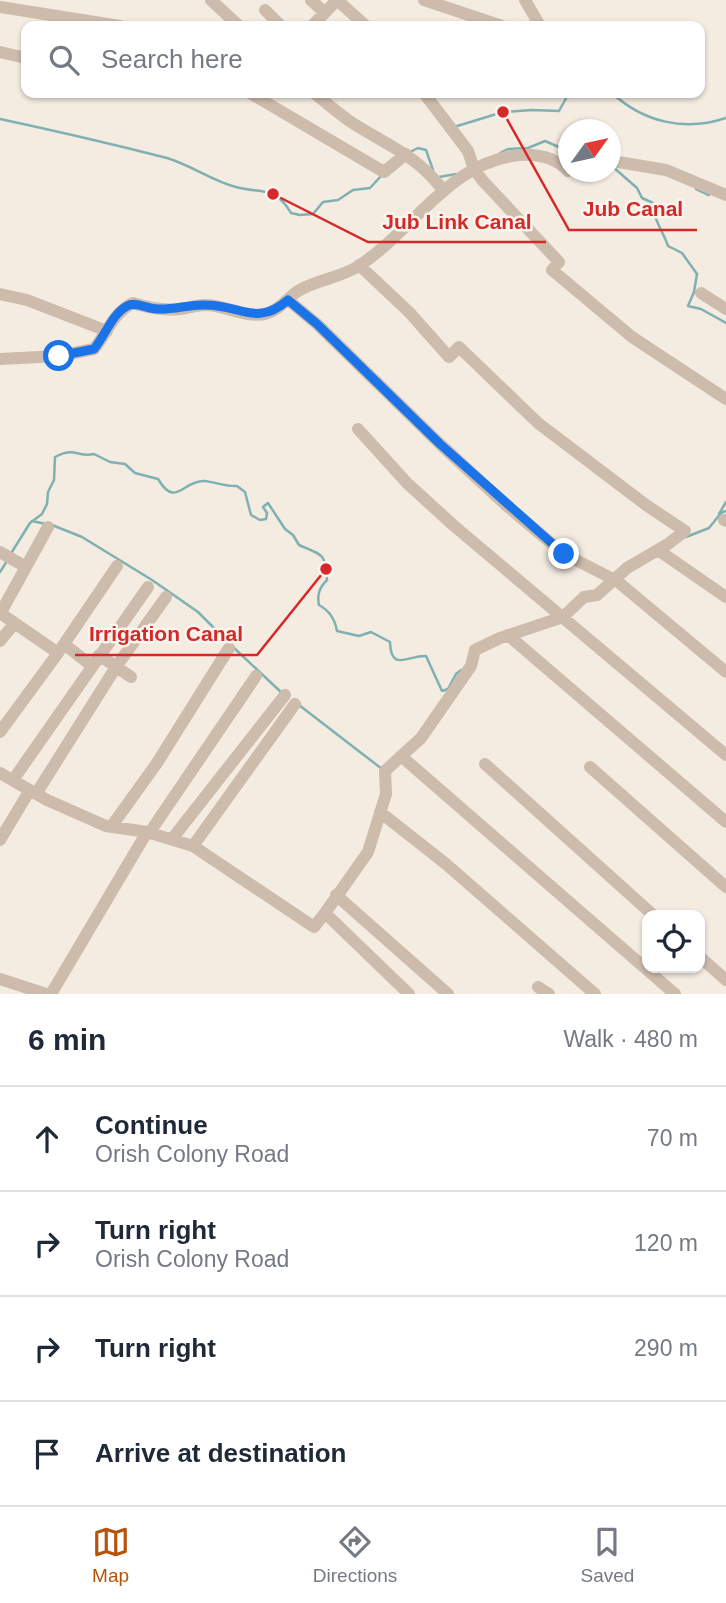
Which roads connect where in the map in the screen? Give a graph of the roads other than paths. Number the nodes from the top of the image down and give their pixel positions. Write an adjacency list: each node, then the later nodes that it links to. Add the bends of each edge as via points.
1 (211, 0): 10 (street)
2 (311, 0): 8 (street)
3 (337, 0): 8 (street); 13 (street)
4 (424, 0): 14 (street)
5 (523, 1): 15 (street)
6 (0, 7): 9 (street)
7 (265, 10): 11 (street)
8 (325, 13): 12 (street)
9 (88, 21)
10 (234, 21)
11 (276, 21)
12 (317, 21)
13 (360, 21)
14 (487, 21)
15 (537, 21)
16 (0, 52): 17 (street)
17 (21, 57)
18 (258, 98): 21 (street, via 384,173)
19 (320, 98): 21 (street)
20 (428, 98): 24 (street, via 468,151)
21 (407, 154): 25 (street)
22 (621, 162): 26 (street, via 666,170)
23 (558, 163): 24 (street, via 536,154 506,156)
24 (474, 169): 25 (street); 34 (street, via 559,262 552,270 632,337)
25 (443, 190): 27 (street)
26 (726, 195)
27 (359, 265): 30 (street, via 298,291); 37 (street, via 449,357 459,347 538,423 685,531)
28 (701, 293): 31 (street)
29 (0, 294): 32 (street)
30 (288, 300): 32 (street, via 267,314 206,304 154,309 133,303 124,307); 41 (street, via 564,554)
31 (726, 309)
32 (107, 331): 33 (street, via 94,349)
33 (0, 359)
34 (726, 399)
35 (358, 429): 46 (street, via 407,483)
36 (48, 527): 40 (street)
37 (658, 550): 41 (street); 44 (street)
38 (0, 552): 40 (street)
39 (117, 566): 50 (street)
40 (26, 567): 45 (street)
41 (615, 579): 46 (street, via 597,595 584,597); 54 (street)
42 (148, 587): 52 (street)
43 (166, 597): 53 (street)
44 (726, 597)
45 (0, 613): 47 (street)
46 (563, 617): 48 (street); 60 (street)
47 (14, 624): 49 (street); 50 (street)
48 (508, 635): 61 (street, via 475,650 471,666 443,707); 68 (street)
49 (0, 641)
50 (61, 648): 52 (street, via 92,666); 59 (street)
51 (229, 648): 69 (street, via 157,764)
52 (99, 655): 53 (street); 65 (street)
53 (116, 667): 56 (street); 66 (street)
54 (726, 672)
55 (256, 676): 70 (street)
56 (131, 677)
57 (285, 695): 71 (street)
58 (295, 704): 73 (street)
59 (0, 732)
60 (726, 755)
61 (401, 756): 67 (street, via 385,771 386,793); 87 (street)
62 (485, 764): 76 (street)
63 (590, 767): 74 (street)
64 (0, 773): 65 (street)
65 (13, 780): 66 (street)
66 (33, 792): 69 (street); 72 (street)
67 (380, 812): 75 (street, via 368,852); 86 (street)
68 (726, 822)
69 (111, 827): 70 (street)
70 (149, 832): 71 (street); 82 (street)
71 (172, 839): 73 (street)
72 (0, 841)
73 (193, 846): 77 (street, via 314,927)
74 (726, 887)
75 (336, 895): 77 (street); 84 (street)
76 (647, 910)
77 (324, 913): 83 (street)
78 (705, 961): 80 (street)
79 (0, 979): 82 (street)
80 (726, 980)
81 (538, 987): 85 (street)
82 (48, 994)
83 (409, 994)
84 (448, 994)
85 (550, 994)
86 (594, 994)
87 (675, 994)

